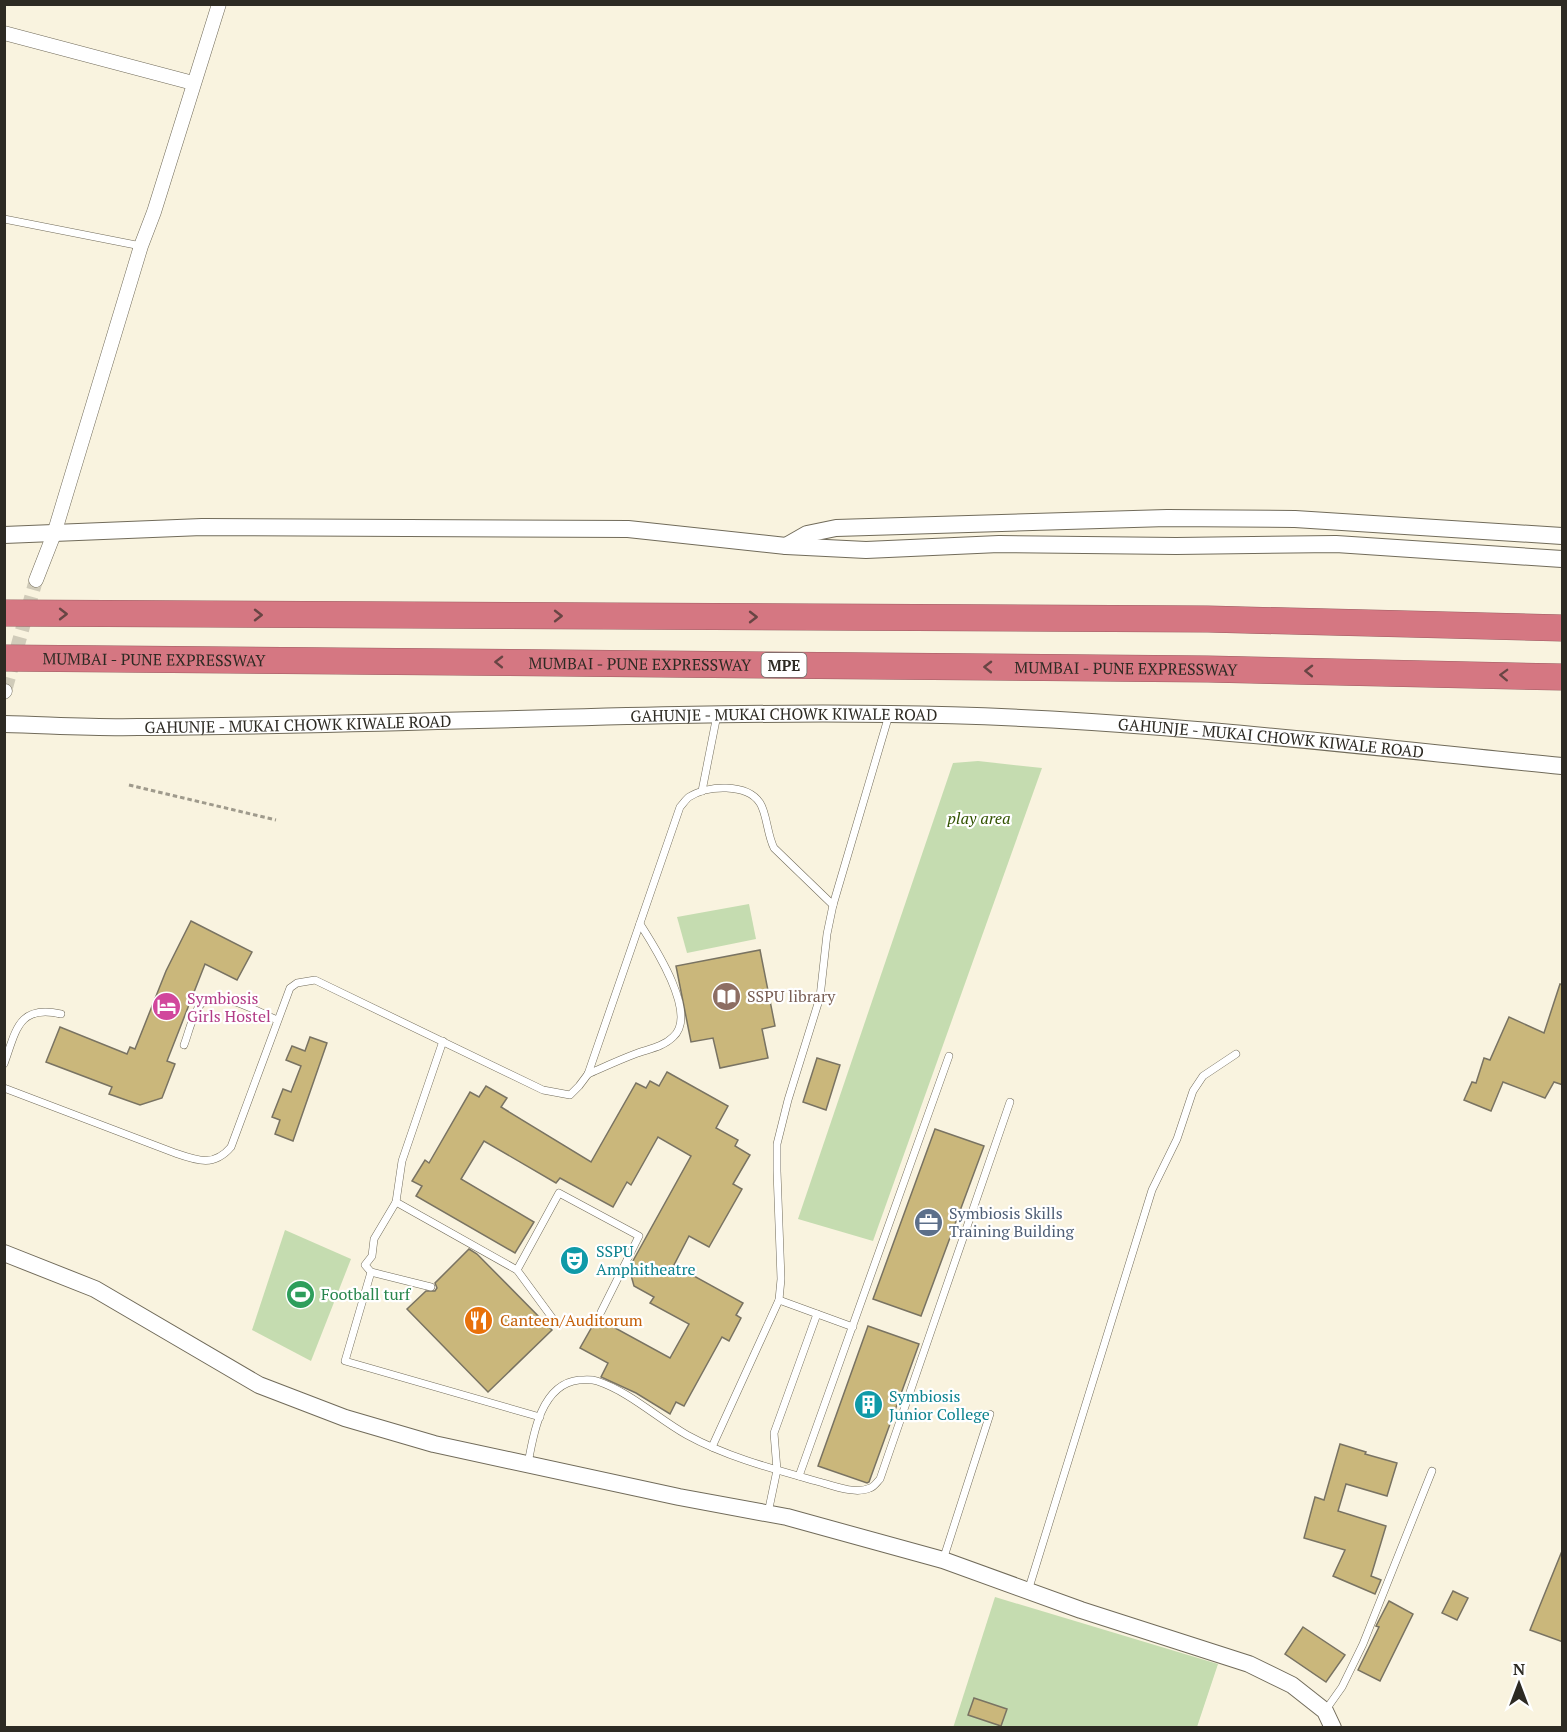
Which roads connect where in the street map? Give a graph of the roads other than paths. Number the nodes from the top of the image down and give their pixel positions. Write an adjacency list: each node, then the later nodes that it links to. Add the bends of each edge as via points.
1 (219, 4): 3 (street)
2 (4, 33): 3 (street)
3 (194, 83): 5 (street)
4 (4, 219): 5 (lane)
5 (141, 246): 6 (street)
6 (54, 534): 7 (street); 9 (street, via 202,527 628,529); 11 (street)
7 (4, 535)
8 (1563, 537): 9 (street, via 1295,519 1167,518 836,528 807,534)
9 (786, 546): 10 (street, via 866,550 999,544 1336,544)
10 (1563, 559)
11 (36, 580)
12 (4, 613): 13 (highway, one-way to 13, via 1208,619)
13 (1563, 628)
14 (4, 658): 15 (highway, MUMBAI - PUNE EXPRESSWAY / MPE, one-way to 14, via 1219,669)
15 (1563, 677)
16 (890, 714): 17 (street, GAHUNJE - MUKAI CHOWK KIWALE ROAD); 19 (street, GAHUNJE - MUKAI CHOWK KIWALE ROAD, via 984,716 1221,732); 21 (lane)
17 (717, 715): 18 (street, GAHUNJE - MUKAI CHOWK KIWALE ROAD, via 135,728); 20 (lane)
18 (4, 724)
19 (1563, 766)
20 (702, 791): 21 (lane, via 740,790 760,802 774,848); 22 (lane, via 680,807)
21 (833, 905): 38 (lane, via 820,997 777,1144)
22 (640, 924): 30 (lane); 30 (lane, via 677,995 681,1025 664,1044)
23 (61, 1014): 29 (lane, via 34,1012 23,1019)
24 (277, 1020): 25 (lane, via 290,988 315,980); 26 (lane, via 226,999 211,998 202,1002); 31 (lane, via 231,1147 216,1159 195,1160)
25 (443, 1041): 30 (lane, via 557,1094 570,1095); 33 (lane, via 402,1161)
26 (184, 1045)
27 (1236, 1054): 52 (lane, via 1203,1076 1193,1091 1177,1139 1152,1190)
28 (949, 1056): 42 (lane)
29 (4, 1064)
30 (588, 1074)
31 (4, 1088)
32 (1010, 1102): 49 (lane, via 880,1479 871,1488 861,1490)
33 (396, 1202): 35 (lane); 36 (lane, via 374,1239 372,1256 365,1265)
34 (4, 1253): 46 (street, via 94,1289 259,1384 345,1418 412,1438)
35 (517, 1270): 39 (lane, via 559,1193 639,1236); 41 (lane)
36 (371, 1272): 37 (lane); 44 (lane, via 345,1361)
37 (431, 1287)
38 (779, 1300): 40 (lane); 45 (lane)
39 (601, 1312)
40 (817, 1314): 42 (lane); 47 (lane, via 774,1432)
41 (556, 1323)
42 (853, 1327): 49 (lane)
43 (990, 1414): 51 (lane)
44 (540, 1417): 45 (lane, via 563,1385 594,1379); 46 (lane)
45 (712, 1447): 47 (lane)
46 (528, 1464): 50 (street)
47 (777, 1470): 49 (lane); 50 (lane)
48 (1432, 1471): 53 (lane, via 1363,1644)
49 (799, 1476)
50 (768, 1513): 51 (street)
51 (942, 1560): 52 (street)
52 (1028, 1591): 53 (street, via 1249,1664 1292,1685)
53 (1325, 1712): 54 (street)
54 (1333, 1728)

